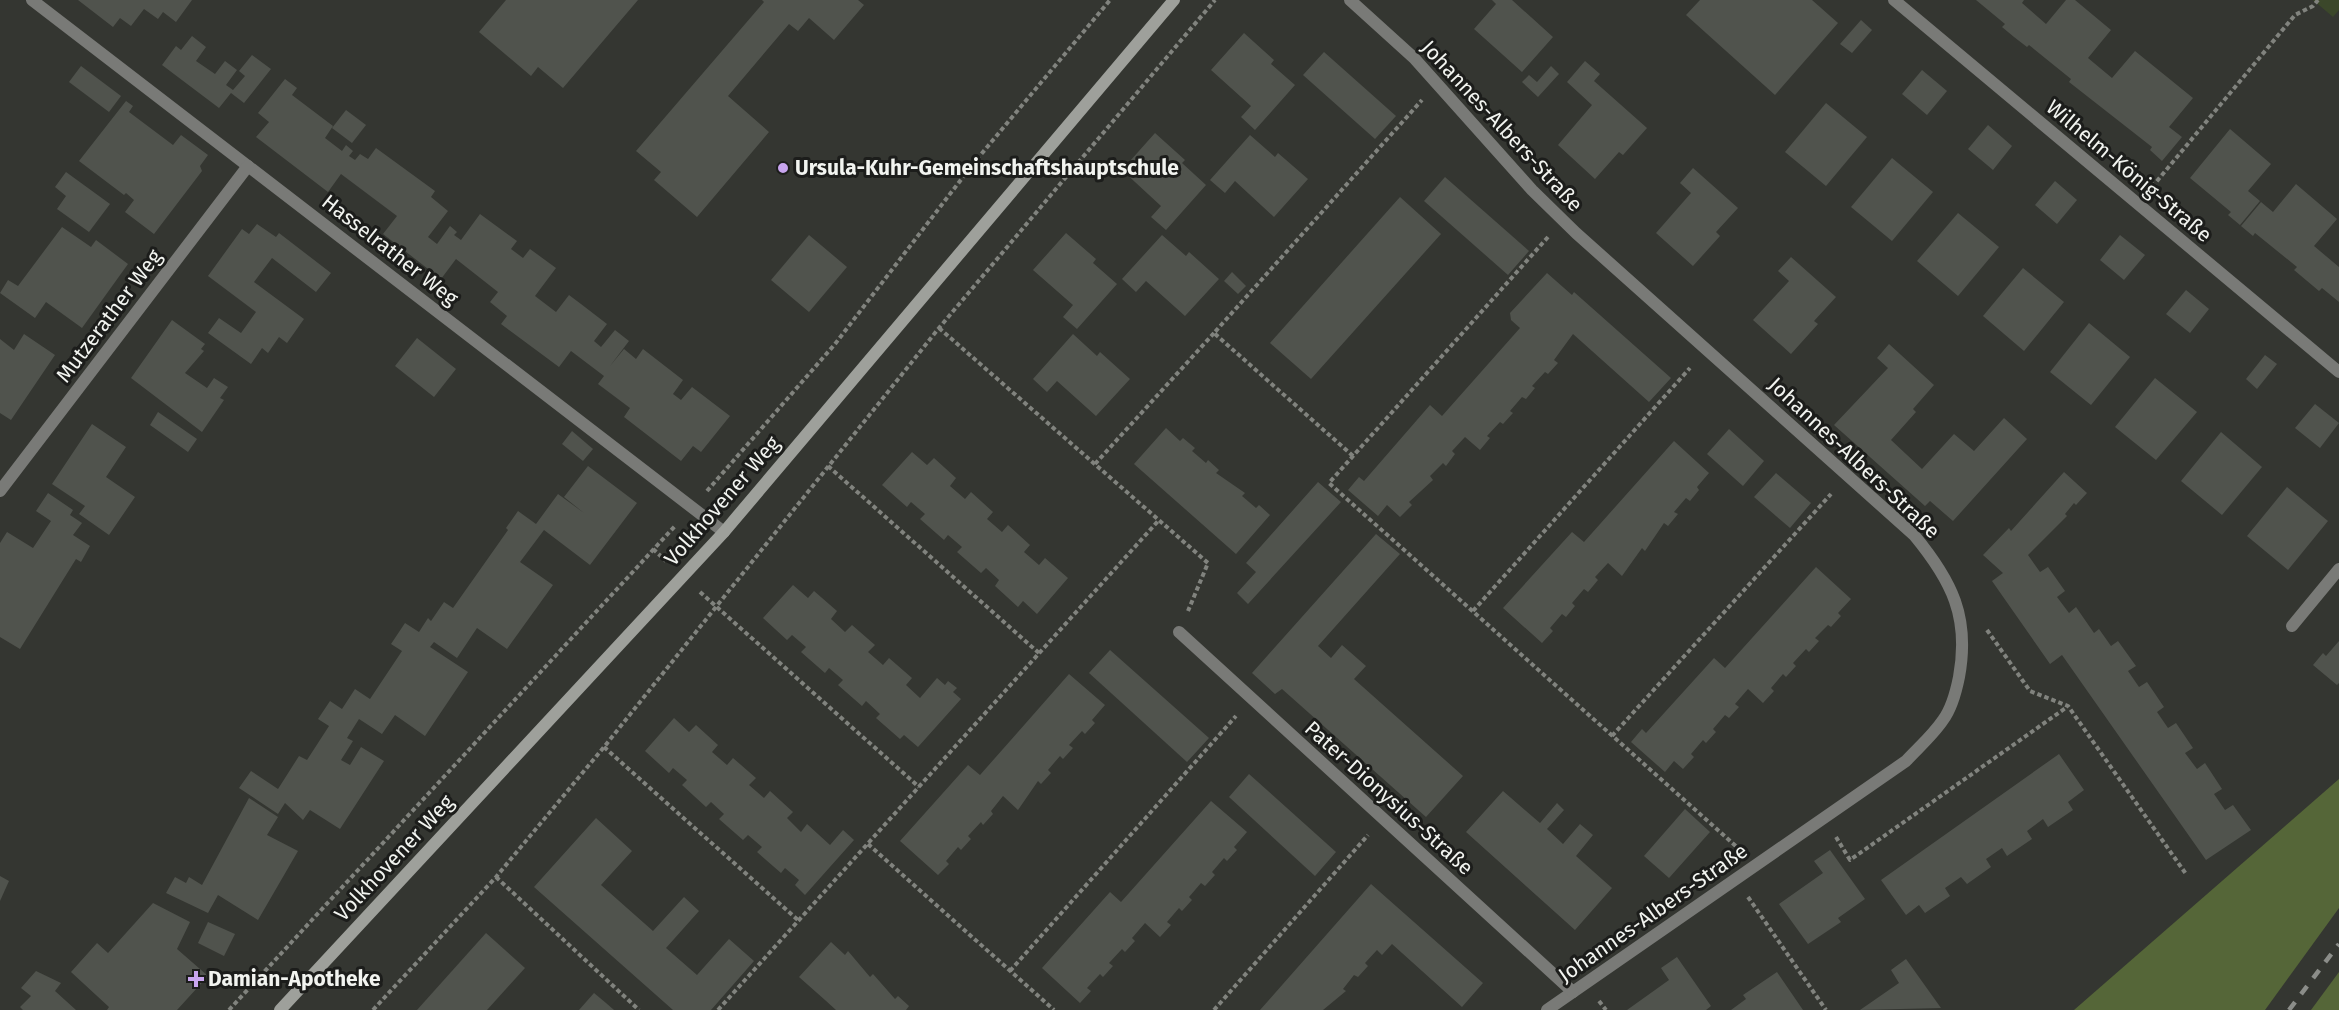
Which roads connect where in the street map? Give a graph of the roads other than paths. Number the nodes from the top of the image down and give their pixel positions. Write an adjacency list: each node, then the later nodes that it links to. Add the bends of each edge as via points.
1 (32, 0): 5 (street, Hasselrather Weg)
2 (1174, 0): 8 (street, Volkhovener Weg)
3 (1350, 0): 12 (street, Johannes-Albers-Straße, via 1438,83 1563,220 1914,535 1939,565 1963,630 1964,650 1955,695 1943,720 1906,761)
4 (1894, 0): 6 (street, Wilhelm-König-Straße)
5 (248, 166): 7 (street, Mutzerather Weg); 8 (street, Hasselrather Weg)
6 (2339, 372)
7 (0, 491)
8 (724, 531): 13 (street, Volkhovener Weg)
9 (2339, 568): 10 (street)
10 (2292, 626)
11 (1179, 632): 12 (street, Pater-Dionysius-Straße)
12 (1573, 992): 14 (street, Johannes-Albers-Straße)
13 (280, 1010)
14 (1547, 1010)

